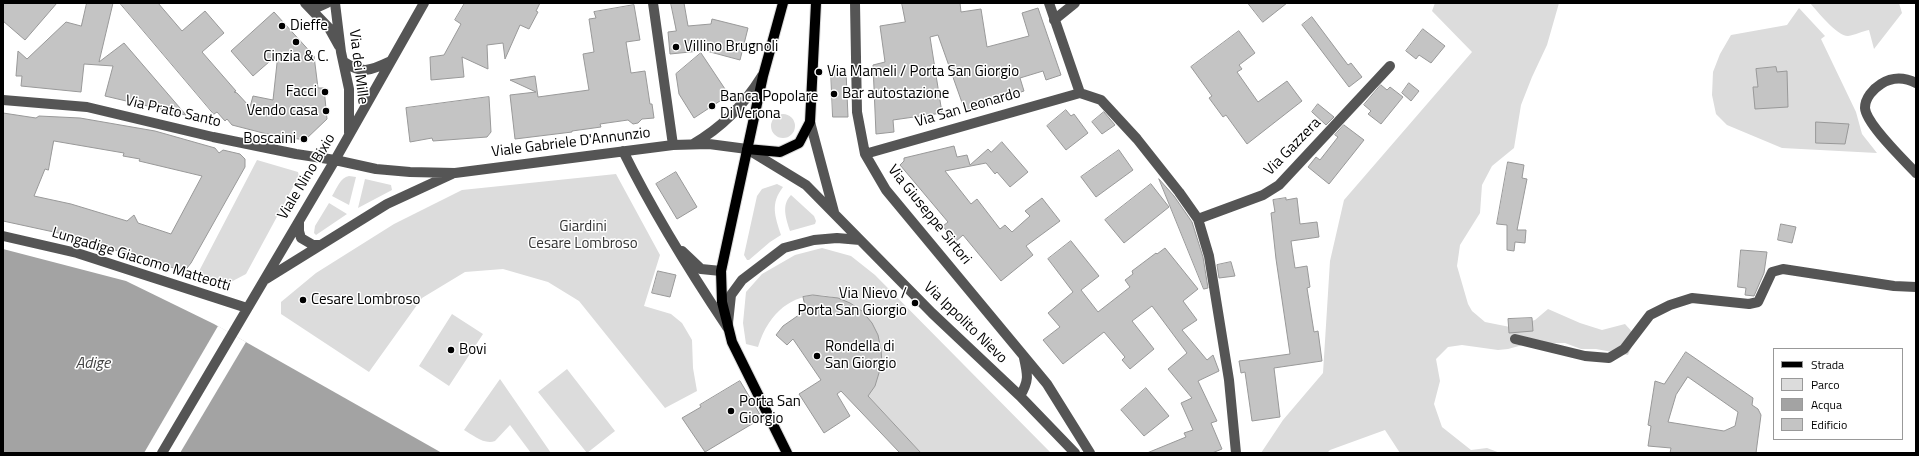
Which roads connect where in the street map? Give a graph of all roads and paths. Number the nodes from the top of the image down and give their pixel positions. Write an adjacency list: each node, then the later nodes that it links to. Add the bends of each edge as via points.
1 (326, 3): 10 (street, via 316,8)
2 (335, 3): 12 (street, Via dei Mille)
3 (424, 3): 13 (street, Viale Nino Bixio)
4 (653, 3): 22 (street)
5 (783, 3): 16 (main road)
6 (816, 3): 20 (main road)
7 (855, 3): 26 (street, Via Giuseppe Sirtori, via 857,112)
8 (1049, 3): 11 (street)
9 (1075, 3): 11 (street)
10 (307, 5): 12 (street, via 328,28)
11 (1054, 20): 18 (street)
12 (341, 52): 14 (street, Via dei Mille)
13 (391, 61): 14 (street, via 366,71 354,69); 21 (street, Viale Nino Bixio)
14 (344, 62): 21 (street, Via dei Mille, via 349,89)
15 (1390, 66): 32 (street, Via Gazzera, via 1279,185 1263,195)
16 (763, 76): 23 (street, via 726,122); 24 (main road)
17 (1916, 82): 29 (street, via 1901,78 1887,80 1872,90 1865,107 1867,116 1878,133)
18 (1080, 93): 26 (street, Via San Leonardo); 32 (street, via 1101,100 1118,118)
19 (3, 100): 27 (street, Via Prato Santo, via 87,106 213,137)
20 (810, 122): 24 (main road, via 799,143 780,152); 30 (street, Via Ippolito Nievo)
21 (349, 135): 27 (street, Viale Nino Bixio)
22 (673, 145): 23 (street, Viale Gabriele D'Annunzio); 25 (street, Viale Gabriele D'Annunzio)
23 (691, 145): 24 (street, Viale Gabriele D'Annunzio, via 709,144)
24 (747, 149): 30 (street, Via Ippolito Nievo, via 806,185); 37 (main road)
25 (623, 152): 28 (street, Viale Gabriele D'Annunzio); 35 (street)
26 (865, 154): 43 (street, Via Giuseppe Sirtori, via 886,190)
27 (335, 160): 28 (street, Viale Gabriele D'Annunzio, via 376,169); 31 (street, Viale Nino Bixio)
28 (455, 173): 36 (street, Viale Gabriele D'Annunzio, via 387,204)
29 (1916, 173)
30 (835, 214): 34 (street, Via Ippolito Nievo)
31 (299, 219): 36 (street, via 301,238 313,245); 38 (street, Viale Nino Bixio)
32 (1198, 219): 49 (street, via 1209,256 1229,380)
33 (3, 236): 40 (street, Lungadige Giacomo Matteotti, via 77,253)
34 (860, 240): 41 (street, via 814,240 784,248 742,280 731,295); 44 (street, Via Ippolito Nievo, via 932,313)
35 (674, 243): 37 (street, via 701,269); 41 (street)
36 (321, 245): 38 (street, Viale Gabriele D'Annunzio)
37 (721, 271): 41 (main road, via 722,302)
38 (264, 280): 40 (street, Viale Nino Bixio)
39 (1916, 287): 42 (street, via 1783,269 1772,272 1758,302 1750,304 1692,298 1650,315 1624,349 1609,358 1585,356)
40 (247, 308): 45 (street, Viale Nino Bixio)
41 (727, 327): 46 (main road, via 738,355)
42 (1515, 339)
43 (1024, 354): 44 (street, Via Giuseppe Sirtori, via 1028,375); 48 (street, Via Giuseppe Sirtori, via 1047,384)
44 (1020, 396): 47 (street, Via Ippolito Nievo)
45 (162, 453)
46 (787, 453)
47 (1075, 453)
48 (1090, 453)
49 (1236, 453)

